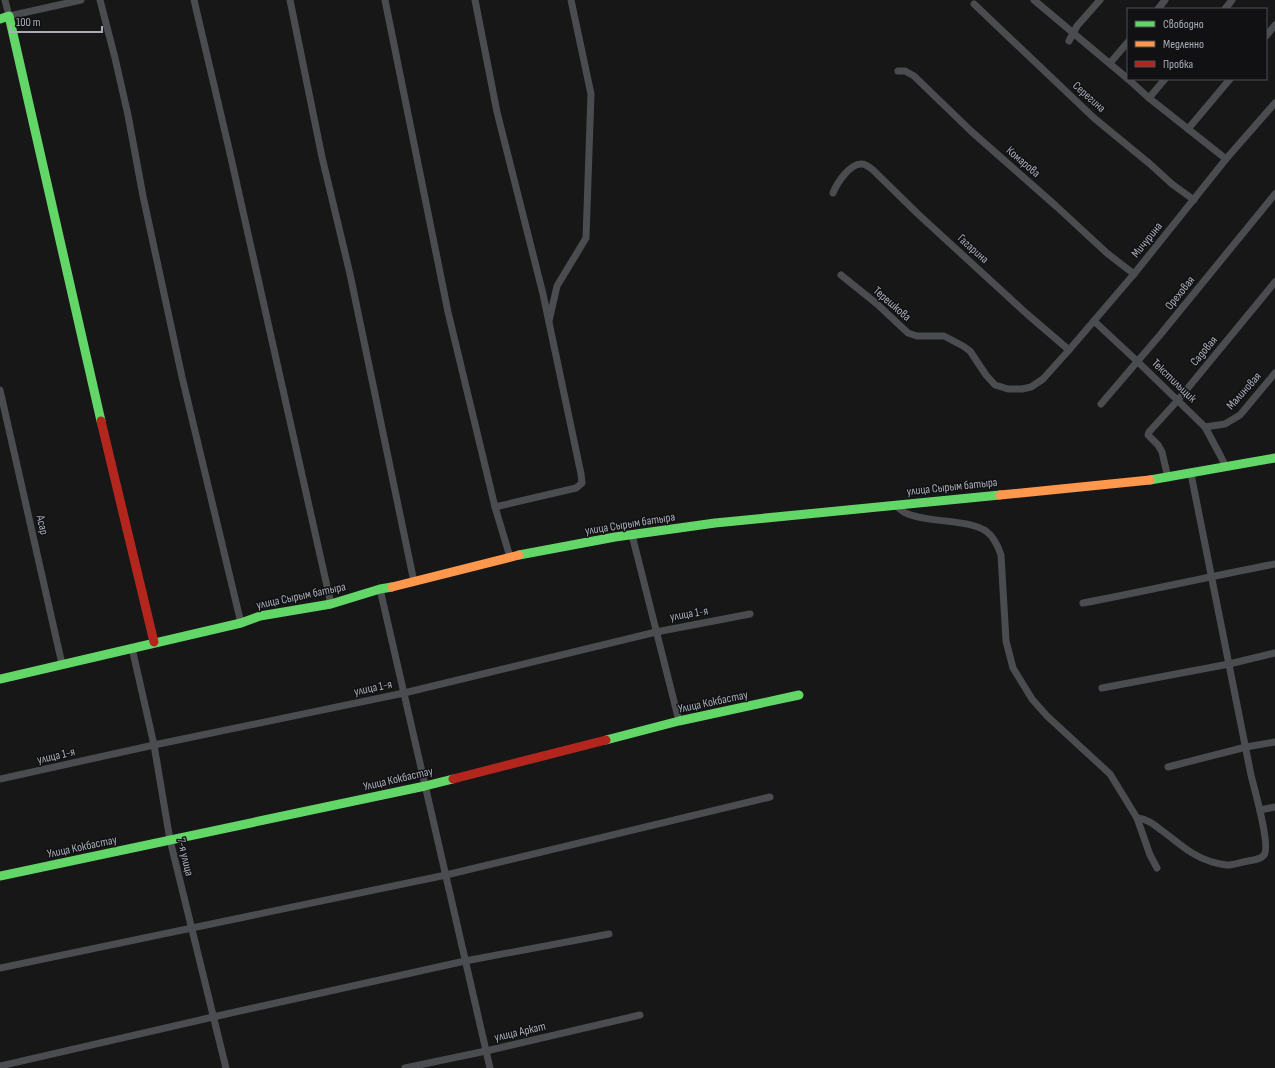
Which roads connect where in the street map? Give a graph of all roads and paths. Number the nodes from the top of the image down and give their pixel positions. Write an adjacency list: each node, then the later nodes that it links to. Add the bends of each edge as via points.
1 (5, 0): 16 (street)
2 (81, 0): 16 (street)
3 (100, 0): 64 (street, via 128,115 182,377)
4 (194, 0): 62 (street)
5 (290, 0): 59 (street)
6 (385, 0): 54 (street, via 448,312)
7 (475, 0): 40 (street, via 497,112)
8 (571, 0): 40 (street, via 591,94 586,238 557,286)
9 (1034, 0): 19 (street)
10 (1100, 0): 19 (street)
11 (1165, 0): 14 (street)
12 (1232, 0): 15 (street)
13 (974, 4): 35 (street, Серегина, via 1094,118)
14 (1159, 8)
15 (1225, 8)
16 (10, 16): 17 (street); 66 (street, via 94,393)
17 (0, 19)
18 (1275, 25): 20 (street)
19 (1073, 32): 21 (street); 23 (street)
20 (1267, 35)
21 (1069, 41)
22 (1127, 43): 23 (street)
23 (1110, 63): 25 (street)
24 (898, 71): 36 (street, Комарова, via 905,71 914,76 972,132 1108,254)
25 (1127, 78)
26 (1129, 80): 29 (street)
27 (1164, 80): 29 (street)
28 (1229, 80): 31 (street)
29 (1149, 98): 31 (street)
30 (1275, 104): 32 (street, Мичурина)
31 (1188, 129): 32 (street)
32 (1226, 159): 35 (street, Мичурина)
33 (833, 193): 41 (street, Гагарина, via 846,172 855,165 862,164 873,170 919,215)
34 (1275, 194): 42 (street, Ореховая)
35 (1194, 200): 36 (street, Мичурина)
36 (1134, 274): 39 (street, Мичурина)
37 (841, 275): 44 (street, Терешкова, via 908,333 917,336 944,336 966,349 995,385 1008,389)
38 (1275, 282): 46 (street, Садовая)
39 (1094, 321): 41 (street, Мичурина); 42 (street, Текстильщик)
40 (549, 323): 54 (street, via 582,483 576,488)
41 (1069, 350): 44 (street, Мичурина, via 1043,379)
42 (1138, 362): 46 (street, Текстильщик); 47 (street, Ореховая)
43 (1275, 373): 48 (street, Малиновая, via 1240,415 1225,424)
44 (1031, 386)
45 (0, 390): 69 (street, Асар)
46 (1178, 400): 48 (street, Текстильщик); 52 (street, Садовая, via 1148,435 1162,452)
47 (1101, 404)
48 (1205, 427): 50 (street, Текстильщик)
49 (1275, 458): 50 (street, улица Сырым батыра)
50 (1226, 467): 51 (street, улица Сырым батыра)
51 (1191, 474): 52 (street, улица Сырым батыра); 58 (street)
52 (1168, 478): 53 (street, улица Сырым батыра)
53 (895, 505): 55 (street, улица Сырым батыра, via 714,523); 85 (street, via 906,514 977,527 986,531 996,542 1001,555 1006,641 1013,668 1046,716 1110,774)
54 (495, 507): 56 (street)
55 (632, 535): 56 (street, улица Сырым батыра); 65 (street)
56 (510, 557): 59 (street, улица Сырым батыра)
57 (1275, 564): 58 (street)
58 (1211, 576): 61 (street); 70 (street)
59 (414, 582): 60 (street, улица Сырым батыра)
60 (380, 589): 62 (street, улица Сырым батыра); 73 (street)
61 (1083, 603)
62 (331, 604): 64 (street, улица Сырым батыра, via 260,616)
63 (750, 614): 65 (street, улица 1-я)
64 (241, 624): 66 (street, улица Сырым батыра)
65 (656, 632): 73 (street, улица 1-я); 75 (street)
66 (154, 642): 67 (street, улица Сырым батыра)
67 (132, 648): 69 (street, улица Сырым батыра); 77 (street, 7-я улица)
68 (1275, 653): 70 (street)
69 (62, 664): 71 (street, улица Сырым батыра)
70 (1229, 664): 72 (street); 78 (street)
71 (0, 679)
72 (1102, 688)
73 (404, 693): 77 (street, улица 1-я); 81 (street)
74 (799, 696): 75 (street, Улица Кокбастау)
75 (679, 721): 81 (street, Улица Кокбастау)
76 (1275, 742): 78 (street)
77 (154, 745): 80 (street, улица 1-я); 86 (street, 7-я улица)
78 (1246, 747): 79 (street); 84 (street)
79 (1168, 767)
80 (0, 779)
81 (425, 786): 86 (street, Улица Кокбастау); 89 (street)
82 (770, 797): 89 (street)
83 (1275, 807): 84 (street)
84 (1260, 810): 85 (street, via 1267,848 1264,856 1257,860 1226,865 1201,859 1148,821)
85 (1137, 818): 87 (street)
86 (170, 840): 88 (street, Улица Кокбастау); 90 (street, 7-я улица)
87 (1157, 868)
88 (0, 876)
89 (446, 876): 90 (street); 92 (street)
90 (192, 929): 93 (street); 95 (street, 7-я улица)
91 (609, 934): 92 (street)
92 (465, 961): 95 (street); 96 (street)
93 (0, 968)
94 (640, 1015): 96 (street, улица Аркат)
95 (213, 1016): 97 (street); 98 (street, 7-я улица)
96 (486, 1052): 99 (street, улица Аркат); 100 (street)
97 (0, 1066)
98 (226, 1068)
99 (405, 1068)
100 (490, 1068)

